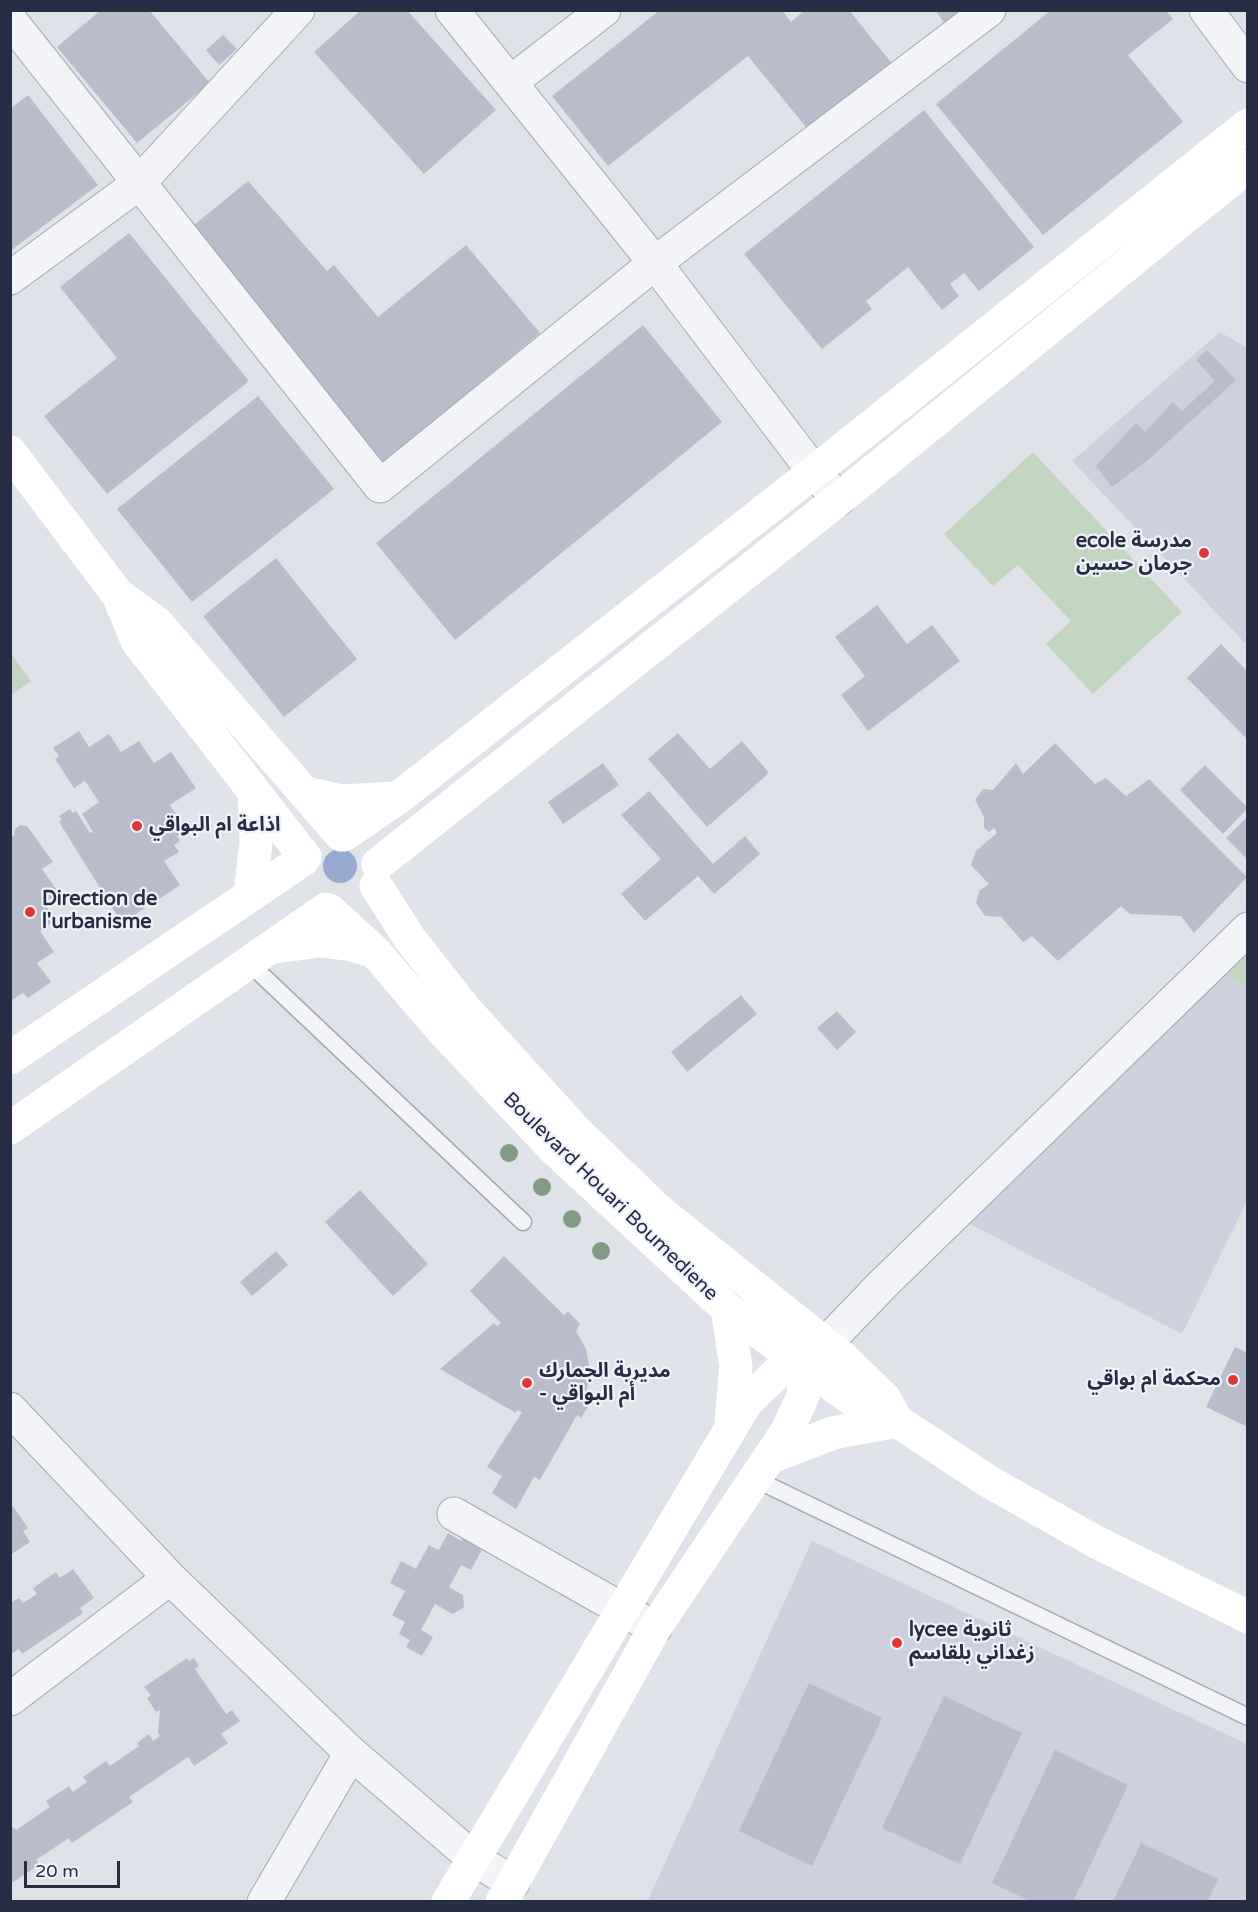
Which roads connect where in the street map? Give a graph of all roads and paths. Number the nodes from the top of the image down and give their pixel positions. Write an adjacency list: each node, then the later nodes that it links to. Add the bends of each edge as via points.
1 (298, 10): 11 (street)
2 (452, 10): 8 (street)
3 (604, 10): 8 (street)
4 (989, 10): 12 (street)
5 (1206, 10): 7 (street)
6 (10, 20): 11 (street)
7 (1248, 66)
8 (511, 82): 12 (street)
9 (1248, 125): 15 (main road)
10 (1248, 166): 16 (main road)
11 (138, 184): 12 (street, via 380,486); 13 (street)
12 (656, 263): 15 (street)
13 (10, 278)
14 (10, 452): 17 (main road)
15 (814, 472): 16 (street); 20 (main road)
16 (839, 500): 23 (main road)
17 (118, 595): 18 (main road, via 137,640); 19 (main road, via 157,623)
18 (254, 792): 22 (main road); 24 (main road, via 256,843)
19 (306, 793): 20 (main road, via 342,801); 21 (main road)
20 (398, 798): 21 (main road)
21 (343, 835): 22 (main road, via 320,840); 23 (main road, via 362,841 374,856)
22 (305, 858): 24 (main road); 25 (main road, via 305,888 317,904)
23 (377, 875): 25 (main road, via 365,902 338,911); 33 (main road, Boulevard Houari Boumediene, via 410,939 466,1010 578,1133)
24 (250, 894): 29 (main road)
25 (328, 909): 27 (main road, Boulevard Houari Boumediene); 28 (main road)
26 (1248, 929): 33 (street)
27 (375, 952): 28 (main road, via 320,941 292,943); 32 (main road, Boulevard Houari Boumediene, via 554,1149)
28 (256, 956): 30 (main road); 31 (lane)
29 (10, 1058)
30 (10, 1128)
31 (523, 1222)
32 (727, 1309): 33 (main road, Boulevard Houari Boumediene); 36 (main road, via 736,1368)
33 (814, 1354): 35 (main road, Boulevard Houari Boumediene, via 853,1400); 36 (main road, via 766,1381); 37 (main road, via 797,1412)
34 (10, 1409): 39 (street)
35 (897, 1421): 37 (main road, via 832,1434); 41 (main road, Boulevard Houari Boumediene, via 987,1481)
36 (731, 1427): 40 (main road)
37 (762, 1467): 42 (main road); 44 (lane)
38 (454, 1514): 40 (street)
39 (170, 1578): 43 (street); 45 (street)
40 (623, 1611): 42 (street); 46 (main road)
41 (1248, 1617)
42 (655, 1628): 47 (main road)
43 (10, 1699)
44 (1248, 1717)
45 (351, 1754): 46 (street); 48 (street)
46 (473, 1858): 47 (street); 49 (main road)
47 (507, 1892)
48 (264, 1902)
49 (448, 1902)

